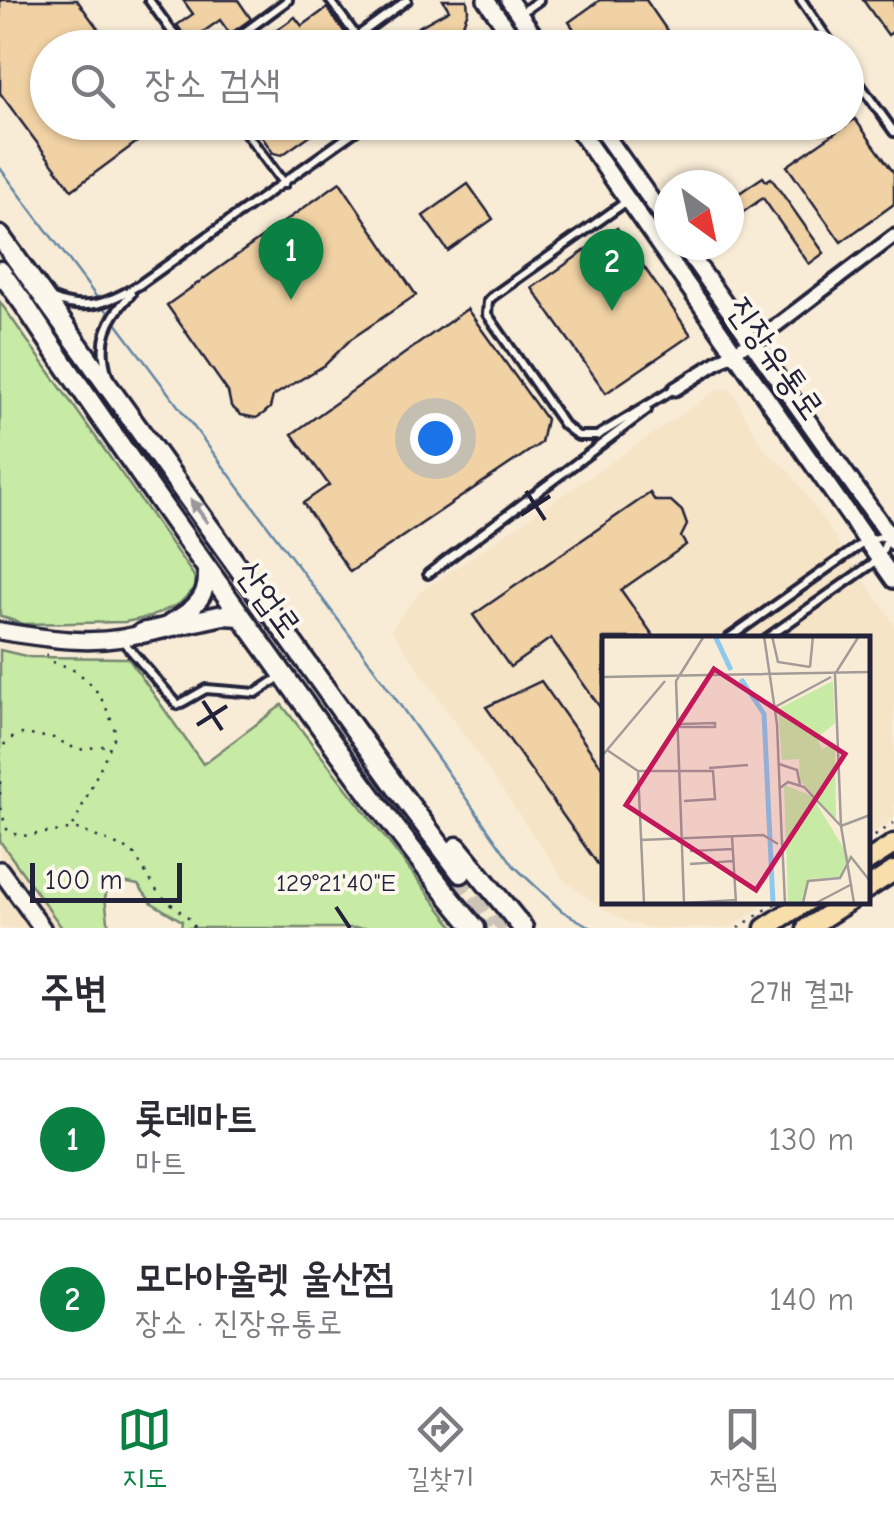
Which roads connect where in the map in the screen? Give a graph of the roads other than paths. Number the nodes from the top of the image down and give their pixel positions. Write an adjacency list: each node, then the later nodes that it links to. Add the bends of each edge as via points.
1 (149, 0): 10 (lane)
2 (288, 0): 11 (lane)
3 (330, 0): 12 (lane)
4 (407, 0): 13 (lane)
5 (486, 0): 9 (street)
6 (539, 0): 8 (lane)
7 (801, 0): 17 (lane)
8 (514, 7): 9 (lane); 16 (street)
9 (504, 25): 14 (lane); 15 (street)
10 (171, 30)
11 (247, 30)
12 (352, 30)
13 (365, 30)
14 (497, 30)
15 (507, 30)
16 (530, 30)
17 (822, 30)
18 (864, 90): 19 (lane)
19 (894, 132)
20 (251, 140): 24 (lane)
21 (344, 140): 24 (lane)
22 (586, 140): 25 (street, 진장유통로)
23 (609, 140): 26 (street)
24 (284, 184): 31 (lane)
25 (628, 201): 35 (street, 진장유통로); 36 (lane, via 492,296 487,314 578,436 596,436)
26 (654, 204)
27 (0, 236): 32 (main road, 산업로)
28 (894, 236): 34 (street)
29 (694, 260): 34 (street, 진장유통로)
30 (0, 271): 33 (main road, 산업로)
31 (139, 286): 32 (lane, via 84,307); 37 (lane, via 104,331 103,355)
32 (39, 290): 37 (main road, 산업로)
33 (22, 301): 40 (main road, 산업로, via 372,780 456,877); 42 (main road, 산업로)
34 (751, 340): 35 (street); 38 (street, 진장유통로)
35 (734, 350): 36 (street); 39 (street, 진장유통로)
36 (675, 388): 43 (lane)
37 (116, 396): 40 (main road, 산업로, one-way to 37)
38 (892, 536): 39 (lane); 41 (lane)
39 (866, 541): 41 (street, 진장유통로); 48 (lane)
40 (227, 550): 61 (main road, 산업로)
41 (879, 559): 44 (street, 진장유통로); 49 (lane)
42 (205, 566): 45 (main road, 산업로); 47 (street, via 207,586 196,606)
43 (428, 574)
44 (894, 580)
45 (241, 616): 47 (main road); 51 (main road, 산업로)
46 (0, 631): 50 (street)
47 (142, 634): 50 (street)
48 (732, 636)
49 (770, 636)
50 (120, 638): 51 (lane, via 178,704 206,689 256,693)
51 (284, 675): 60 (main road, 산업로)
52 (894, 844): 53 (main road)
53 (869, 860)
54 (0, 870): 59 (street)
55 (894, 871): 56 (main road)
56 (869, 887)
57 (802, 903): 62 (main road)
58 (844, 903): 63 (main road)
59 (42, 928)
60 (475, 928)
61 (523, 928)
62 (765, 928)
63 (806, 928)

